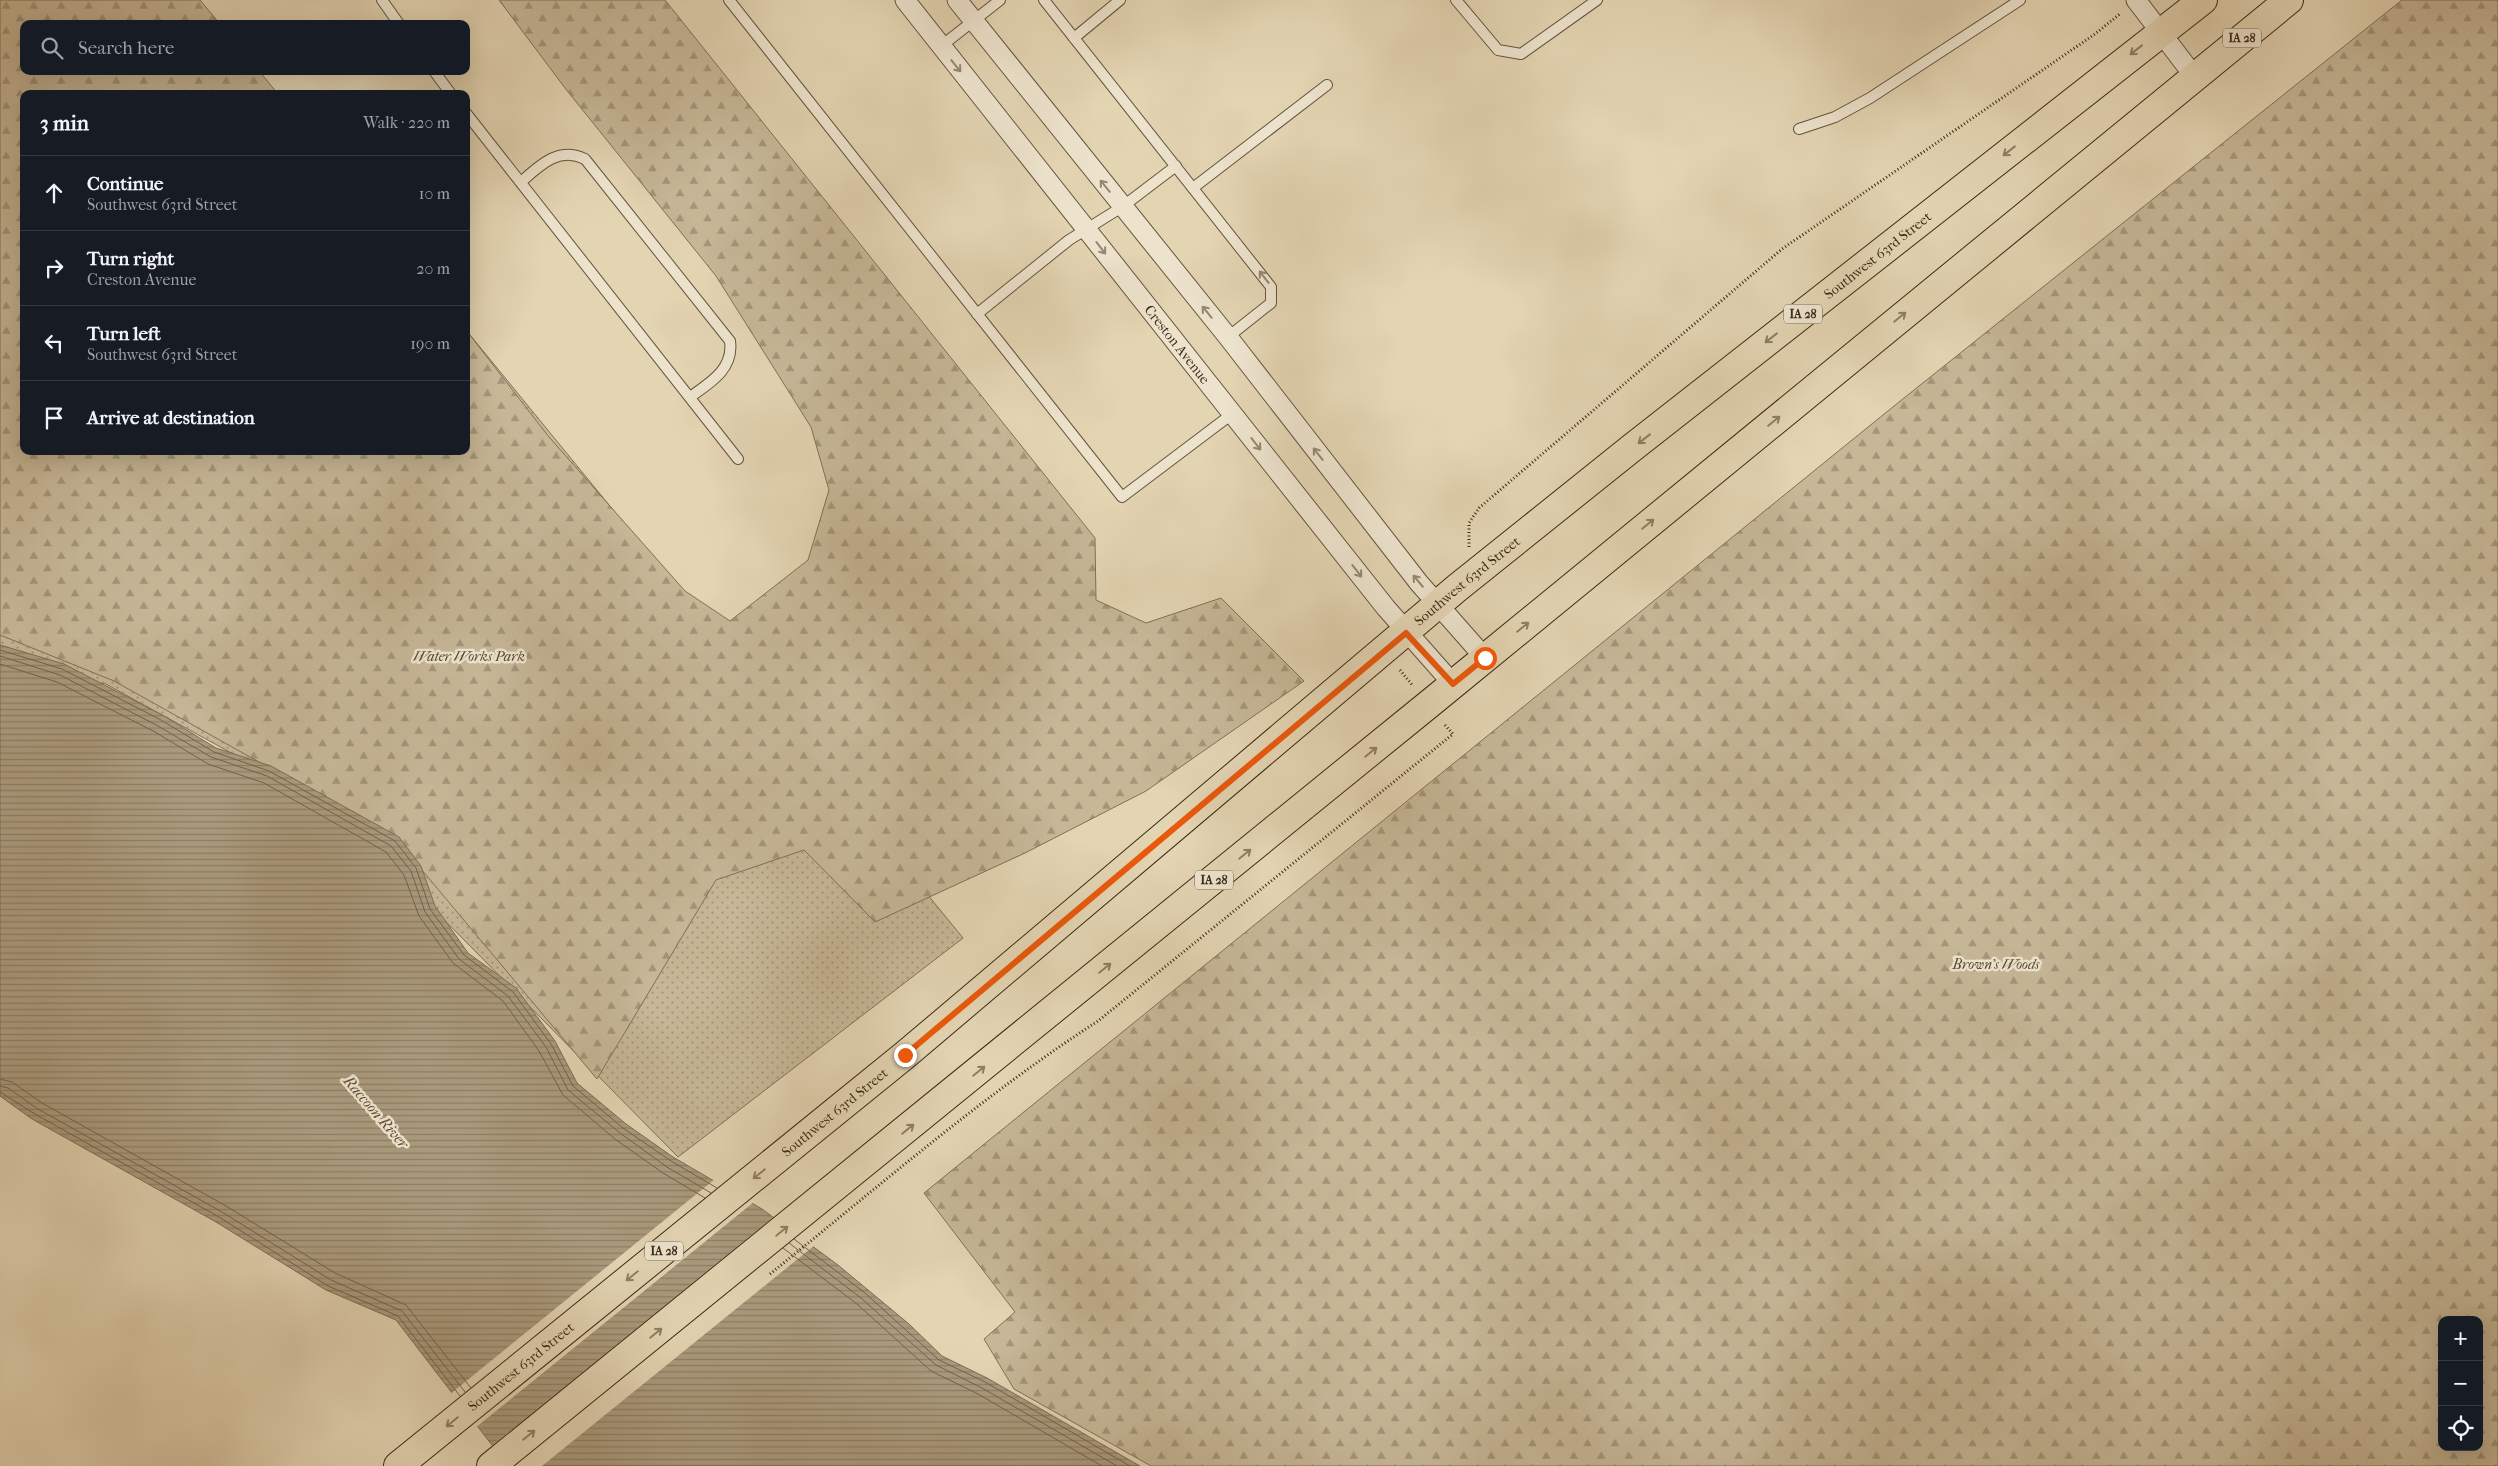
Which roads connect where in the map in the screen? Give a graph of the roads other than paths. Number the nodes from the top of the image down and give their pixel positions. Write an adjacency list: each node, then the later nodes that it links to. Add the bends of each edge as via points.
1 (382, 0): 14 (lane)
2 (729, 0): 30 (lane)
3 (904, 0): 18 (street, Creston Avenue)
4 (957, 0): 15 (street)
5 (1000, 0): 15 (lane)
6 (1044, 0): 17 (lane)
7 (1120, 0): 17 (lane)
8 (1456, 0): 9 (lane, via 1498,50 1521,54)
9 (1597, 0)
10 (2020, 0): 24 (lane, via 1870,98 1835,117)
11 (2136, 0): 16 (street)
12 (2203, 0): 16 (main road, Southwest 63rd Street / IA 28)
13 (2289, 0): 20 (main road, IA 28)
14 (396, 20)
15 (973, 21): 18 (lane); 28 (street, one-way to 15)
16 (2162, 31): 20 (street); 35 (main road, Southwest 63rd Street / IA 28, one-way to 35, via 1633,447)
17 (1074, 38): 25 (lane)
18 (940, 46): 29 (street, Creston Avenue, one-way to 29)
19 (437, 75): 22 (lane)
20 (2194, 76): 37 (main road, IA 28, one-way to 20)
21 (1328, 84): 27 (lane)
22 (448, 90)
23 (470, 118): 26 (lane)
24 (1799, 129)
25 (1176, 166): 27 (lane); 28 (lane)
26 (521, 182): 32 (lane); 32 (lane, via 539,166 559,155 568,153 585,159 730,341 731,352 722,372)
27 (1193, 188): 31 (lane, one-way to 27, via 1271,303 1271,287)
28 (1122, 207): 29 (lane); 31 (street, one-way to 28)
29 (1087, 231): 30 (lane, via 1069,240); 33 (street, Creston Avenue, one-way to 33)
30 (978, 314): 33 (lane, via 1122,497)
31 (1228, 337): 35 (street, one-way to 31)
32 (690, 398): 34 (lane)
33 (1232, 414): 36 (street, Creston Avenue, one-way to 36)
34 (738, 459)
35 (1439, 605): 36 (main road, Southwest 63rd Street / IA 28); 37 (street)
36 (1406, 633): 38 (street, Creston Avenue); 39 (main road, Southwest 63rd Street / IA 28, one-way to 39, via 905,1055)
37 (1485, 658): 38 (main road, IA 28)
38 (1453, 684): 40 (main road, IA 28, one-way to 38)
39 (398, 1466)
40 (491, 1466)

